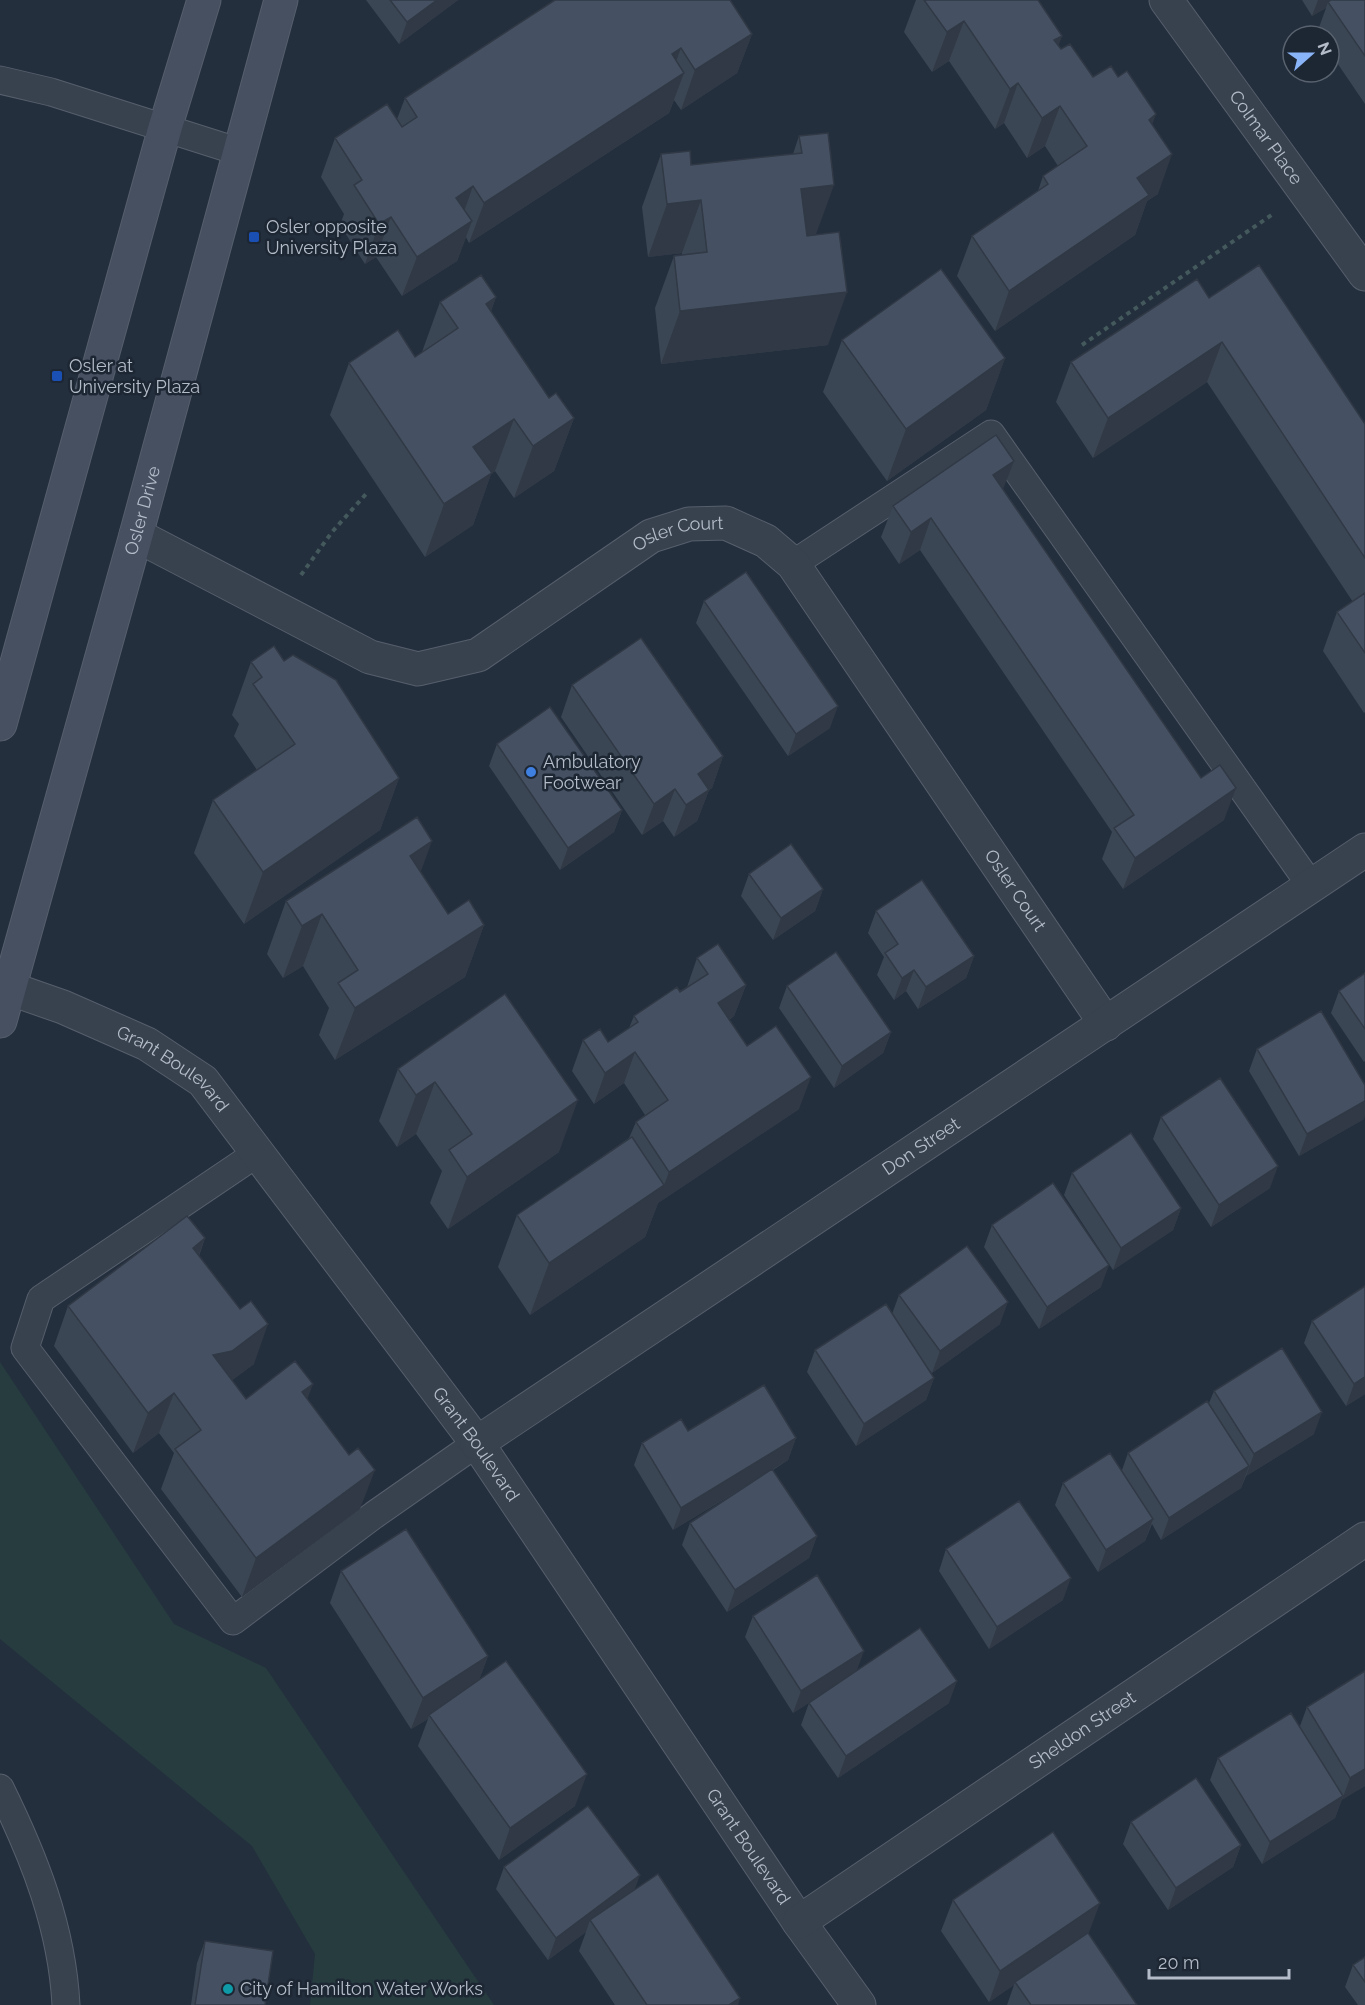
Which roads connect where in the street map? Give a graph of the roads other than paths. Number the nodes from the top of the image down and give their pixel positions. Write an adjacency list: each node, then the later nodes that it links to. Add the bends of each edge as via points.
1 (204, 0): 5 (main road)
2 (281, 0): 6 (main road, Osler Drive)
3 (1166, 0): 7 (street, Colmar Place)
4 (0, 80): 5 (lane)
5 (165, 128): 6 (lane); 10 (main road)
6 (240, 152): 8 (main road, Osler Drive)
7 (1365, 274)
8 (136, 535): 9 (street, Osler Court, via 370,657 418,669 478,655 651,536 690,524 726,524 766,541); 13 (main road, Osler Drive)
9 (793, 564): 12 (lane, via 991,434); 15 (street, Osler Court)
10 (1, 719)
11 (1365, 850): 12 (street, Don Street)
12 (1312, 887): 15 (street, Don Street)
13 (5, 987): 14 (main road, Osler Drive); 16 (street, Grant Boulevard, via 147,1044 203,1081)
14 (0, 1021)
15 (1106, 1024): 17 (street, Don Street)
16 (259, 1152): 17 (street, Grant Boulevard); 17 (lane, via 41,1299 25,1348 233,1621)
17 (477, 1443): 20 (street, Grant Boulevard)
18 (1365, 1539): 20 (street, Sheldon Street)
19 (0, 1788): 21 (lane, via 37,1869 56,1929)
20 (799, 1922): 22 (street, Grant Boulevard)
21 (66, 2005)
22 (859, 2005)

